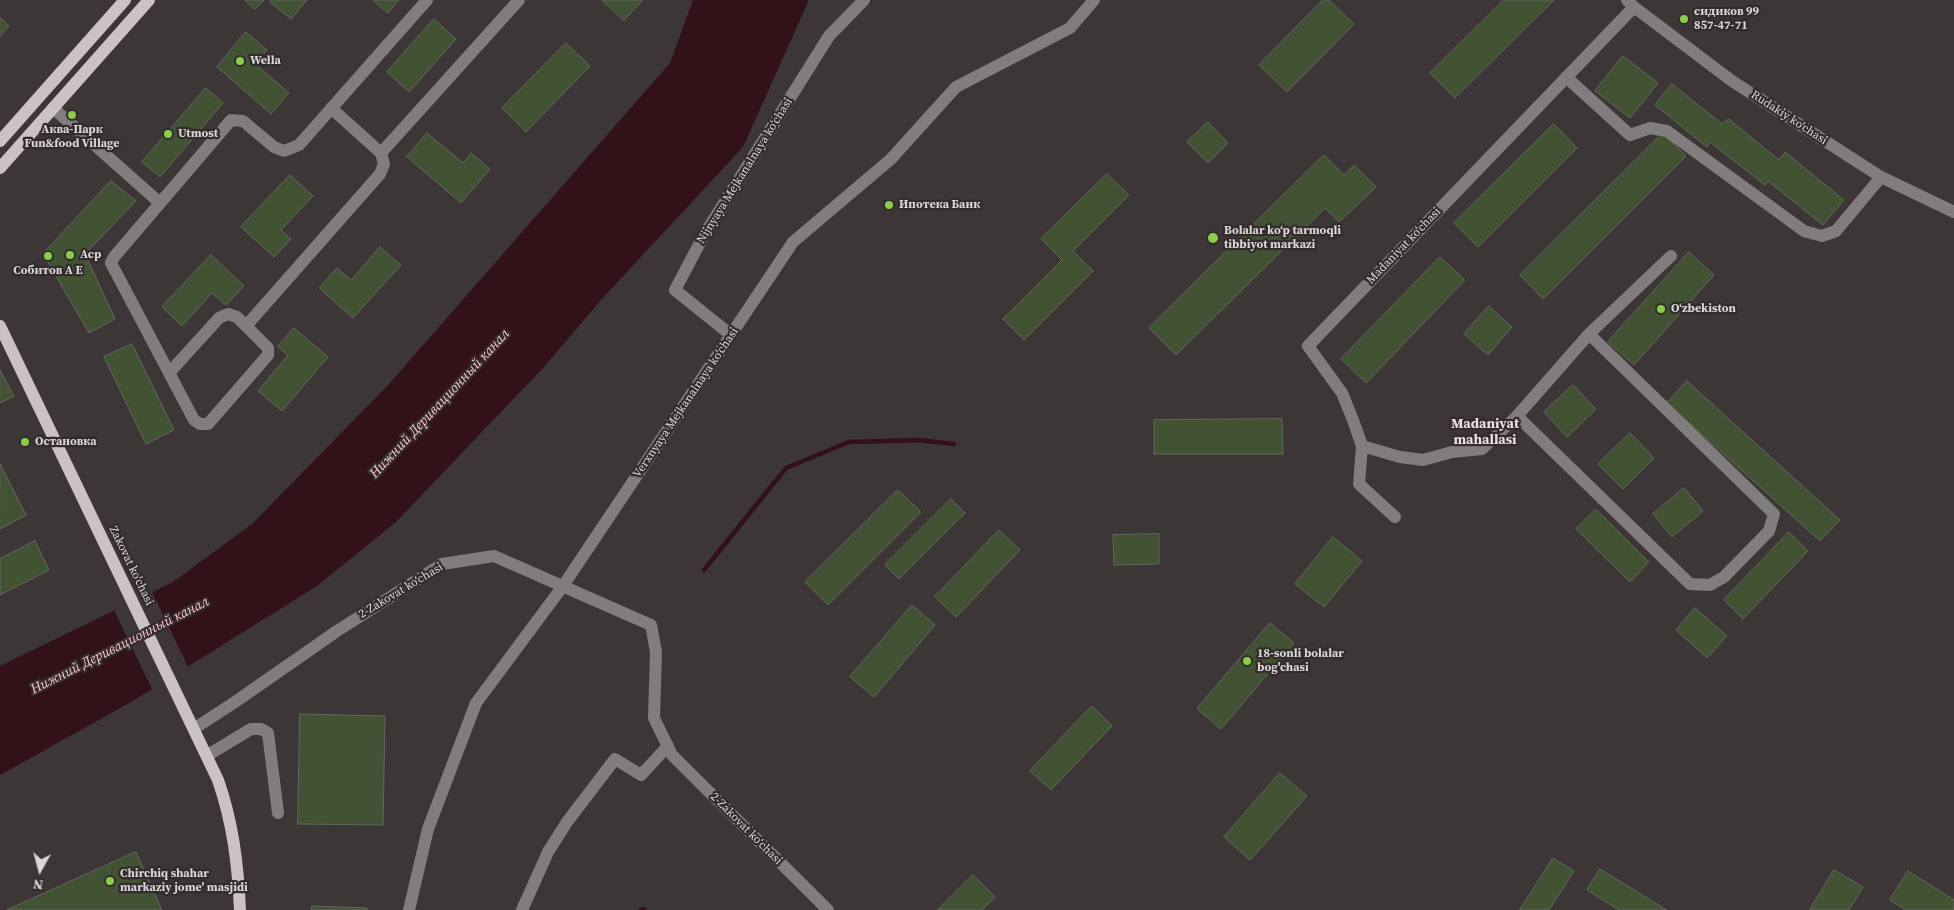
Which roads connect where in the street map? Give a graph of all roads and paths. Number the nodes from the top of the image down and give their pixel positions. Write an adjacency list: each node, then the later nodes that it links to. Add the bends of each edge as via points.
1 (125, 0): 11 (main road)
2 (149, 0): 9 (main road)
3 (427, 0): 10 (street)
4 (519, 0): 12 (street)
5 (864, 0): 21 (street, Nijnyaya Mejkanalnaya ko‘chasi, via 829,36 704,235 675,290)
6 (1094, 0): 21 (street, Verxnyaya Mejkanalnaya ko‘chasi, via 1070,28 956,88 891,159 793,242)
7 (1630, 4): 8 (street, Madaniyat ko‘chasi); 14 (street, Rudakiy ko‘chasi, via 1732,81)
8 (1566, 78): 14 (street, via 1630,135 1650,128 1667,131 1804,231 1822,236 1836,231); 24 (street, Madaniyat ko‘chasi, via 1308,346 1342,393)
9 (53, 108): 13 (main road); 15 (street)
10 (332, 108): 12 (street); 15 (street, via 299,145 284,151 274,147 243,121 231,120)
11 (0, 141)
12 (381, 153): 19 (street, via 384,164 380,174)
13 (0, 168)
14 (1881, 177): 16 (street, Rudakiy ko‘chasi)
15 (160, 203): 22 (street, via 112,263)
16 (1954, 212)
17 (1671, 256): 20 (street)
18 (0, 326): 27 (main road, Zakovat ko'chasi)
19 (246, 326): 22 (street, via 228,314 219,318); 22 (street, via 268,348 268,355 208,424 194,420)
20 (1589, 334): 23 (street); 23 (street, via 1774,514 1769,531 1724,577 1710,585 1690,584)
21 (731, 335): 26 (street, Verxnyaya Mejkanalnaya ko‘chasi)
22 (169, 373)
23 (1517, 416): 24 (street, via 1482,449 1452,452 1423,460)
24 (1362, 446): 25 (street, Madaniyat ko‘chasi, via 1359,484)
25 (1395, 517)
26 (563, 586): 27 (street, 2-Zakovat ko‘chasi, via 494,556 442,564); 28 (street, 2-Zakovat ko‘chasi, via 651,625 656,652 654,718); 32 (street, Verxnyaya Mejkanalnaya ko‘chasi, via 476,703 428,829)
27 (194, 728): 29 (main road, Zakovat ko'chasi)
28 (668, 746): 33 (street, via 641,775 615,759 548,852); 34 (street, 2-Zakovat ko‘chasi, via 672,755)
29 (208, 755): 30 (street, via 251,729 268,733); 31 (main road, Zakovat ko'chasi, via 233,830)
30 (278, 813)
31 (240, 910)
32 (409, 910)
33 (522, 910)
34 (828, 910)

